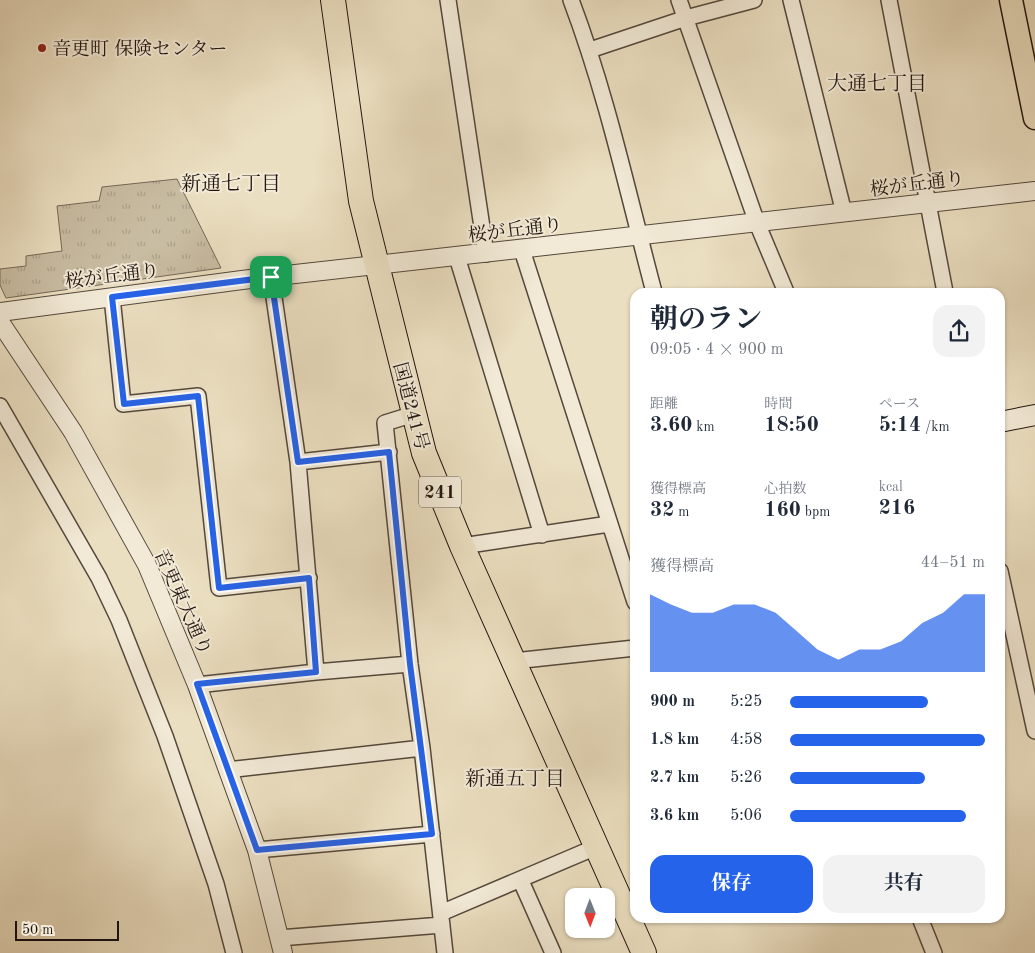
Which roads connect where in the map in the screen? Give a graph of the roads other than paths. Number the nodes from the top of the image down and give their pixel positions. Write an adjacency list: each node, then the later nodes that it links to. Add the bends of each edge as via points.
1 (333, 0): 20 (highway, 国道241号 / 241, via 361,201)
2 (448, 0): 18 (street)
3 (571, 0): 10 (street)
4 (679, 0): 9 (street)
5 (754, 0): 9 (street)
6 (791, 0): 14 (street)
7 (889, 0): 13 (street)
8 (1011, 0): 11 (main road)
9 (686, 18): 10 (street); 15 (street)
10 (590, 50): 16 (street)
11 (1035, 118)
12 (1035, 191): 13 (street, 桜が丘通り)
13 (927, 203): 14 (street, 桜が丘通り); 24 (street)
14 (844, 213): 15 (street, 桜が丘通り)
15 (757, 222): 16 (street, 桜が丘通り); 23 (street)
16 (639, 236): 17 (street, 桜が丘通り); 22 (street)
17 (522, 250): 18 (street, 桜が丘通り); 34 (street)
18 (486, 254): 19 (street, 桜が丘通り)
19 (457, 257): 20 (street, 桜が丘通り); 35 (street)
20 (376, 266): 21 (street, 桜が丘通り); 29 (highway, 国道241号 / 241)
21 (271, 277): 25 (street, 桜が丘通り); 33 (street)
22 (653, 288)
23 (784, 288)
24 (944, 288)
25 (112, 297): 26 (street, 桜が丘通り); 37 (street, via 124,404 198,396 219,588)
26 (0, 312)
27 (0, 322): 44 (street, 音更東大通り, via 73,432 138,550)
28 (0, 406): 58 (street, via 99,578 119,620 165,736 216,884)
29 (414, 414): 32 (street, via 386,423); 36 (highway, 国道241号 / 241, via 424,453)
30 (1035, 414): 31 (main road)
31 (1005, 421)
32 (389, 452): 33 (street); 42 (street)
33 (298, 462): 37 (street)
34 (610, 524): 35 (street); 38 (street)
35 (542, 534): 36 (street)
36 (462, 546): 41 (highway, 国道241号 / 241)
37 (309, 578): 43 (street)
38 (630, 586)
39 (1005, 591): 45 (street)
40 (630, 649): 41 (street)
41 (514, 661): 50 (highway, 国道241号 / 241)
42 (410, 664): 43 (street); 47 (street)
43 (316, 672): 44 (street)
44 (197, 684): 48 (street, 音更東大通り)
45 (1032, 705): 46 (street)
46 (1035, 731)
47 (422, 748): 48 (street); 49 (street)
48 (227, 770): 51 (street, 音更東大通り)
49 (432, 834): 51 (street); 53 (street)
50 (596, 847): 52 (street); 54 (highway, 国道241号 / 241)
51 (257, 850): 57 (street, 音更東大通り)
52 (521, 881): 53 (street); 60 (street)
53 (442, 919): 57 (street); 59 (street)
54 (630, 922)
55 (630, 923): 61 (highway, 国道241号 / 241)
56 (922, 923): 62 (street)
57 (281, 946)
58 (234, 953)
59 (445, 953)
60 (553, 953)
61 (644, 953)
62 (934, 953)

